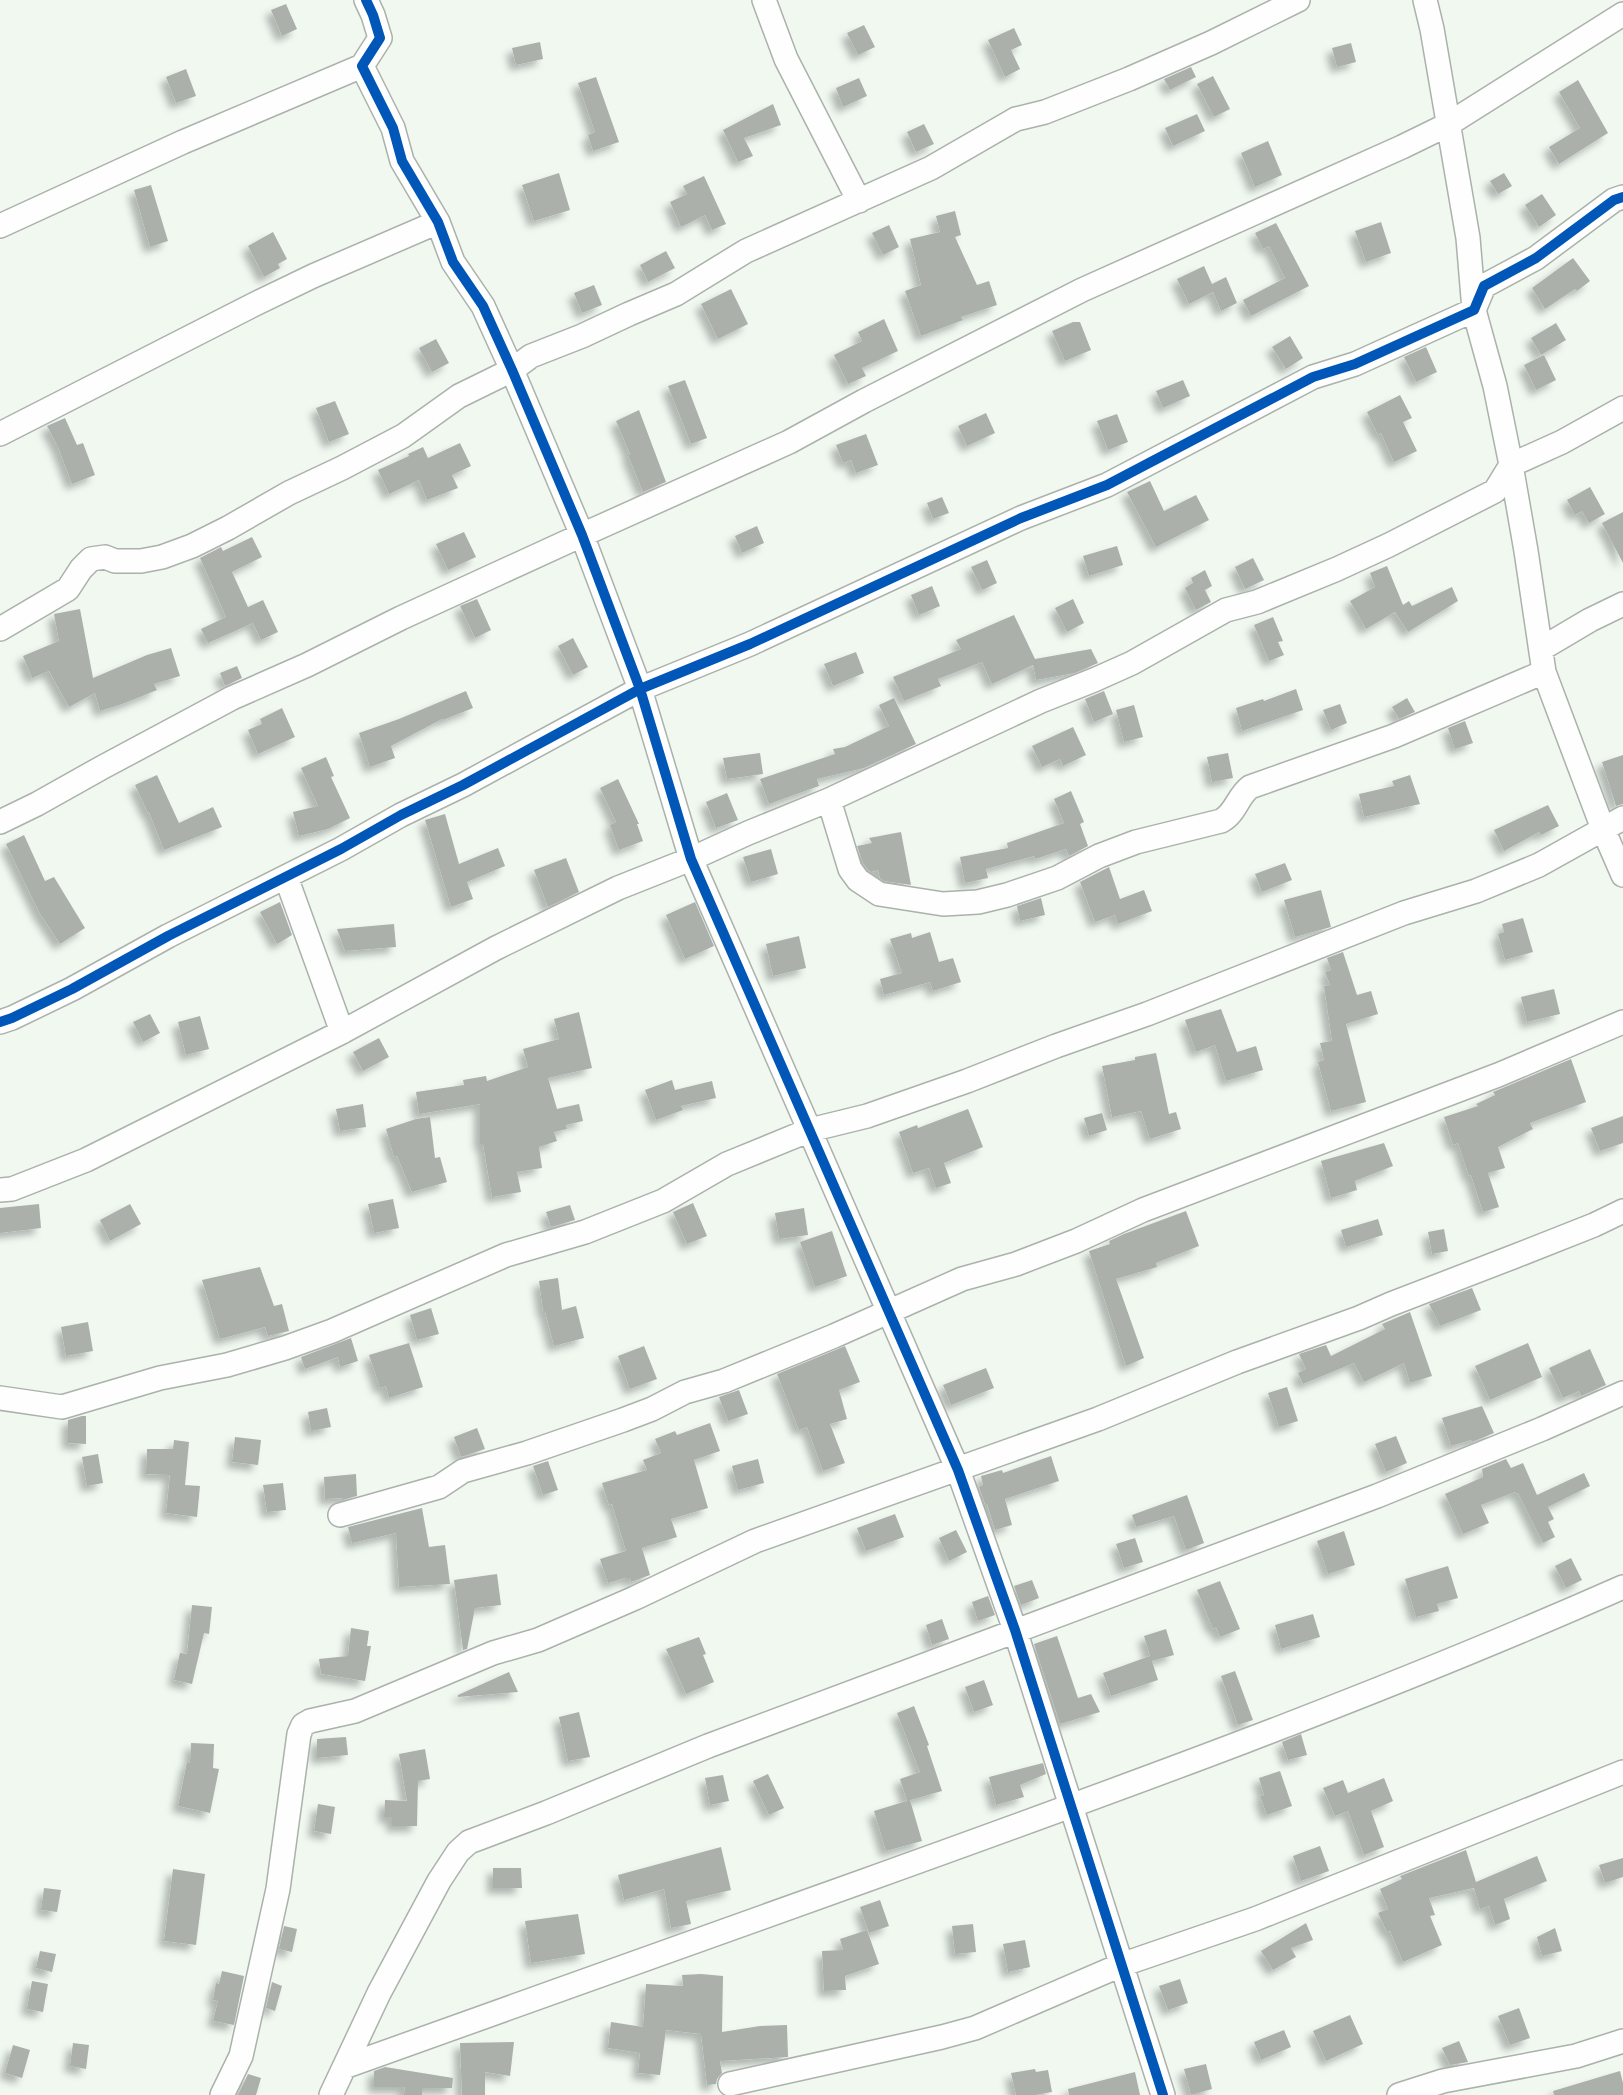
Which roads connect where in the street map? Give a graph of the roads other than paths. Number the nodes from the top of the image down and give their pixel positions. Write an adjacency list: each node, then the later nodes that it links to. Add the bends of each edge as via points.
1 (366, 0): 6 (street, via 380,38)
2 (764, 0): 9 (street, via 786,59)
3 (1298, 0): 9 (street, via 1129,79 1016,119 931,168)
4 (1425, 0): 7 (street)
5 (1623, 14): 7 (street)
6 (362, 66): 10 (street, via 393,128 402,161); 11 (street)
7 (1447, 125): 12 (street, via 1468,238); 17 (street, via 1082,290 789,442)
8 (1623, 197): 12 (street, via 1536,258 1484,286)
9 (859, 201): 13 (street, via 746,251 676,294 531,356)
10 (438, 222): 13 (street, via 453,262 483,306); 15 (street, via 253,305)
11 (0, 226)
12 (1474, 310): 16 (street); 22 (street, via 1355,364 1313,377 1107,485 1021,518 750,644)
13 (512, 370): 17 (street); 19 (street, via 459,396 391,442 192,546 141,561 91,559 68,589)
14 (1623, 408): 16 (street)
15 (0, 434)
16 (1511, 465): 20 (street); 23 (street, via 1495,491 1389,545 1257,602 1226,610 1132,663)
17 (582, 535): 22 (street); 24 (street, via 232,698)
18 (1623, 604): 20 (street)
19 (0, 629)
20 (1541, 649): 21 (street)
21 (1544, 672): 23 (street, via 1394,736 1250,787 1232,814 1220,821 1136,842 1057,878 978,902 943,904 868,889 850,869); 25 (street)
22 (640, 689): 26 (street); 28 (street)
23 (829, 800): 26 (street)
24 (0, 822)
25 (1613, 823): 27 (street); 32 (street, via 1539,864 1476,891 1380,922 967,1081 867,1116)
26 (691, 859): 31 (street, via 618,888 496,948); 32 (street)
27 (1623, 875)
28 (286, 877): 29 (street); 31 (street)
29 (0, 1022)
30 (1623, 1022): 35 (street, via 1498,1075)
31 (342, 1032): 33 (street, via 86,1160)
32 (810, 1130): 35 (street); 37 (street, via 727,1164 663,1201 585,1233 506,1255 285,1348 62,1407)
33 (0, 1190)
34 (1623, 1211): 38 (street, via 1359,1318)
35 (889, 1311): 38 (street); 39 (street, via 623,1420 463,1471 439,1487)
36 (1623, 1393): 41 (street, via 1377,1496)
37 (0, 1398)
38 (958, 1470): 41 (street); 48 (street, via 755,1541 538,1640 493,1653 367,1706 303,1725 278,1889 241,2056)
39 (340, 1515)
40 (1623, 1587): 43 (street, via 1352,1700)
41 (1015, 1630): 43 (street); 46 (street, via 469,1842 439,1881)
42 (1623, 1772): 44 (street, via 1255,1919)
43 (1072, 1806): 44 (street); 46 (street)
44 (1121, 1965): 47 (street, via 975,2028); 50 (street)
45 (1623, 2041): 51 (street, via 1576,2056 1443,2081)
46 (344, 2067): 49 (street)
47 (730, 2084)
48 (222, 2095)
49 (331, 2095)
50 (1163, 2095)
51 (1399, 2095)

